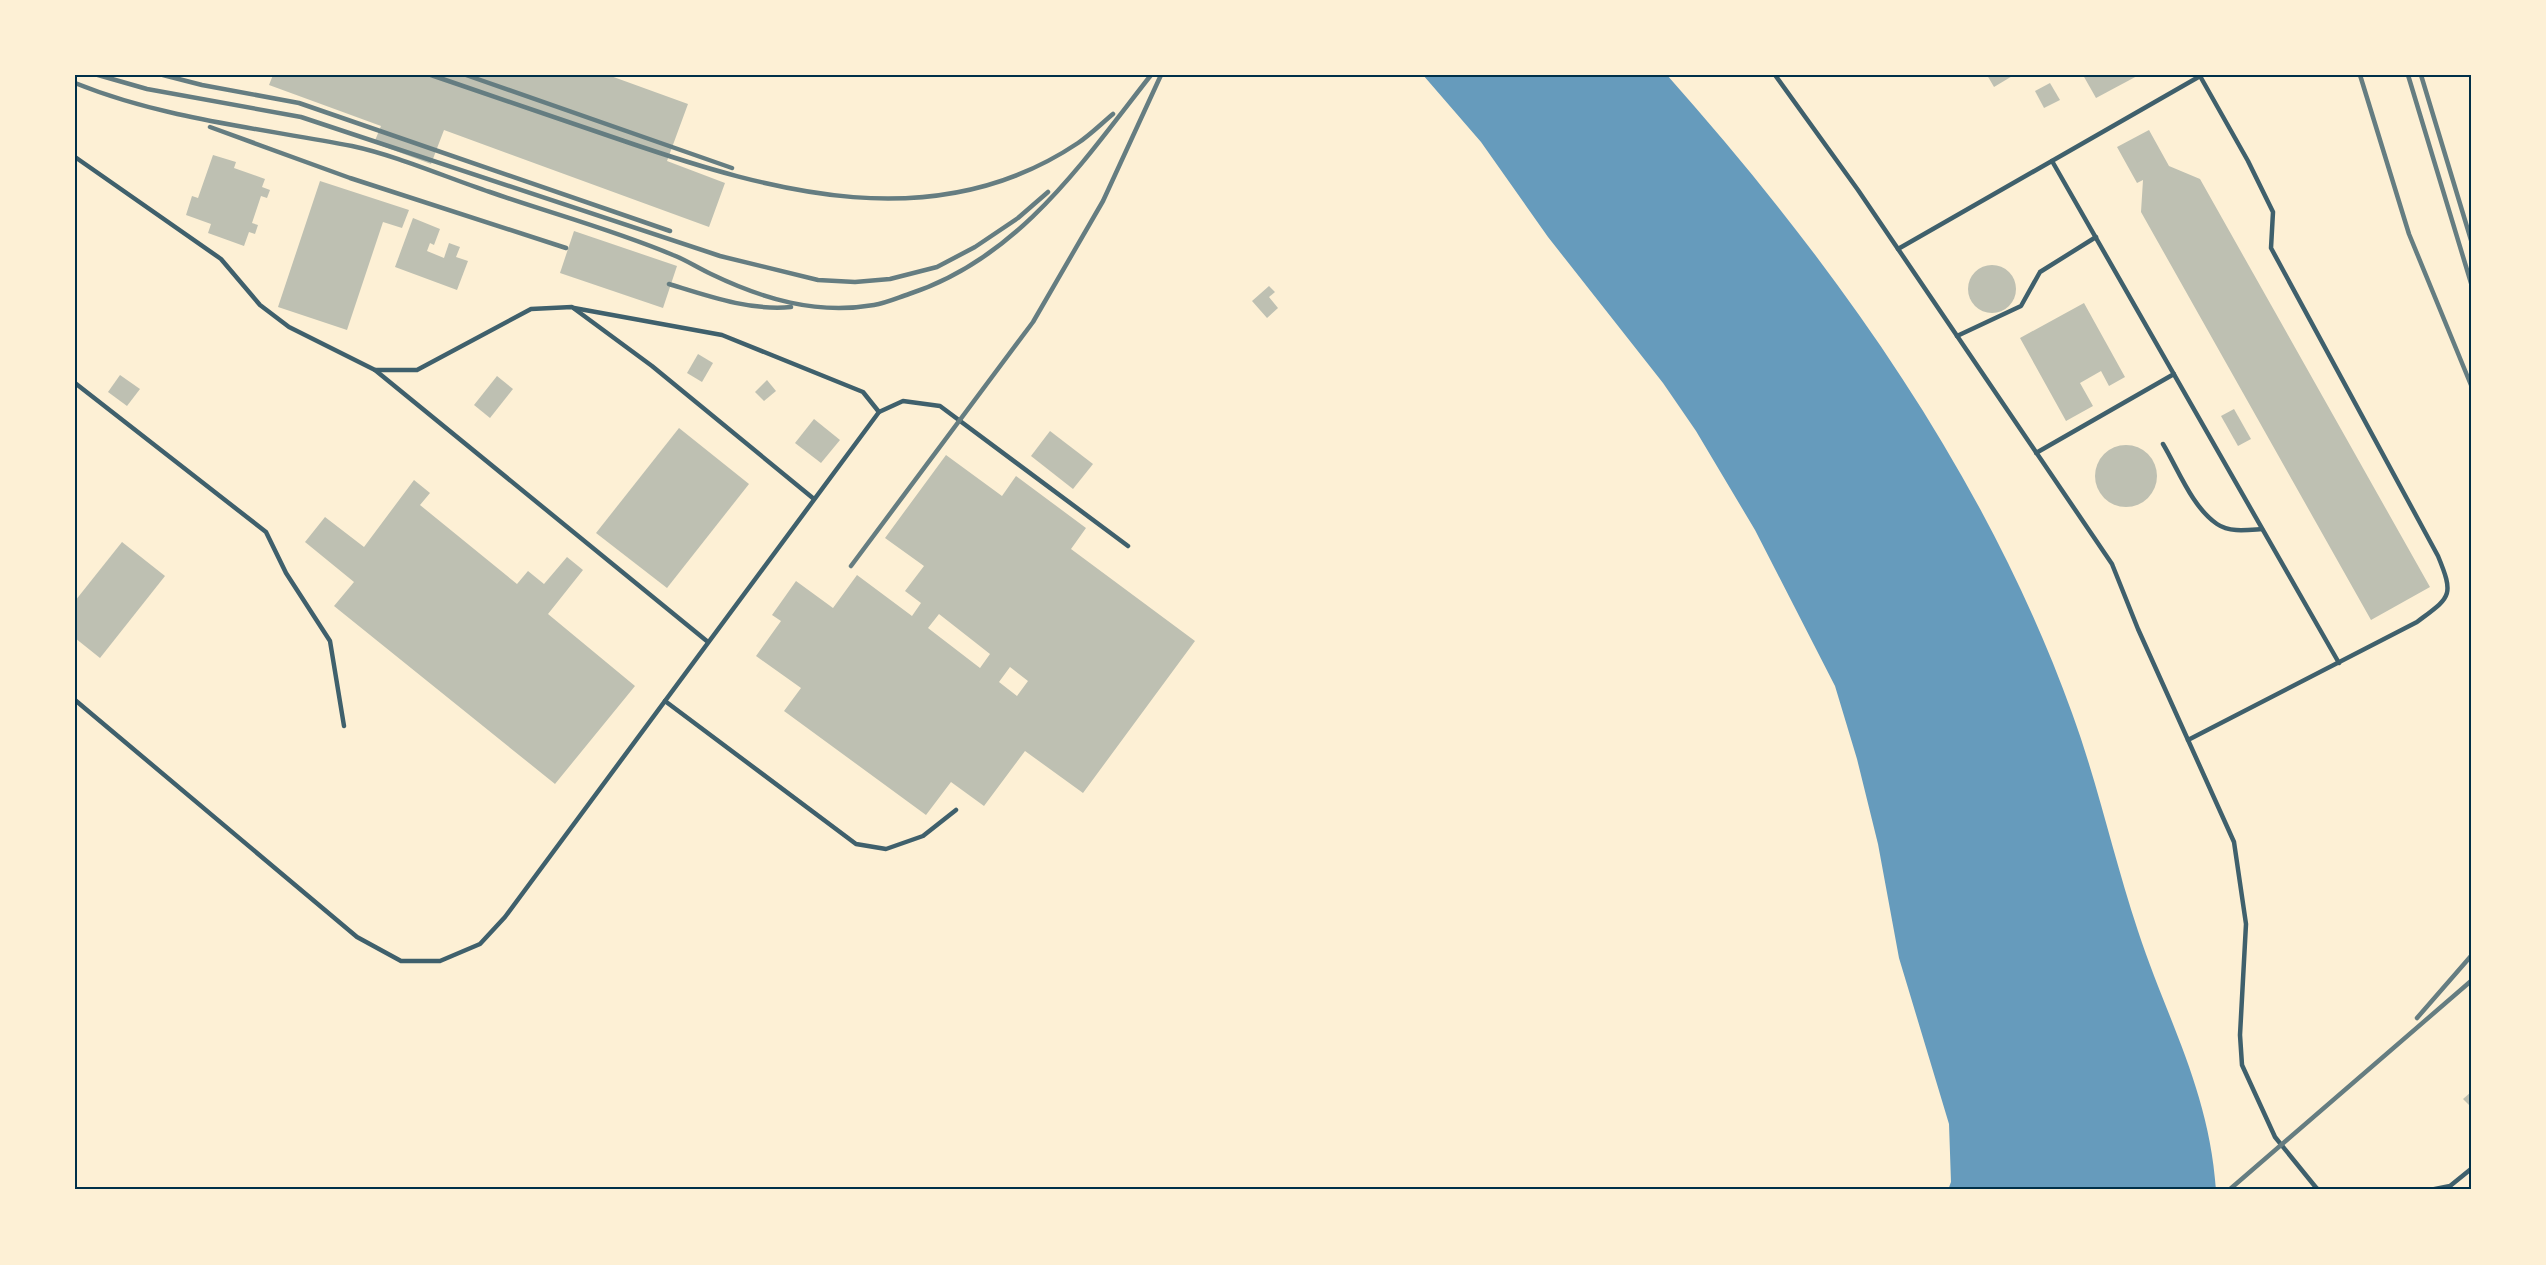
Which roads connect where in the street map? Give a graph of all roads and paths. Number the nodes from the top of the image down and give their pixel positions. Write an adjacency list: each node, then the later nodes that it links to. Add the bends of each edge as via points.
1 (1775, 75): 6 (lane)
2 (2201, 76): 4 (lane); 19 (lane, via 2273,212 2271,248 2449,583 2445,601 2417,622)
3 (75, 157): 9 (lane, via 221,259 260,305 289,327)
4 (2052, 161): 5 (lane); 6 (lane)
5 (2096, 237): 8 (lane, via 2040,272 2021,306); 10 (lane)
6 (1898, 249): 8 (lane)
7 (572, 307): 9 (lane, via 531,309 417,370); 12 (lane, via 722,335 863,392); 15 (lane, via 652,366)
8 (1957, 336): 14 (lane)
9 (375, 370): 18 (lane)
10 (2174, 374): 14 (lane); 16 (lane)
11 (75, 383): 22 (lane, via 266,531 286,573 330,640)
12 (879, 412): 15 (lane); 17 (lane, via 903,401 940,406)
13 (2163, 444): 16 (lane, via 2198,503 2218,525 2236,531)
14 (2036, 453): 23 (lane, via 2112,564)
15 (814, 500): 18 (lane)
16 (2262, 530): 19 (lane)
17 (1128, 546)
18 (708, 642): 21 (lane)
19 (2339, 663): 23 (lane)
20 (75, 700): 21 (lane, via 357,937 401,961 440,961 480,944)
21 (665, 701): 24 (lane, via 856,844 886,849 923,836)
22 (344, 726)
23 (2188, 740): 26 (lane, via 2234,842 2246,924 2240,1024 2242,1065 2275,1137)
24 (956, 810)
25 (2471, 1170): 28 (lane, via 2450,1186)
26 (2317, 1189): 27 (lane)
27 (2328, 1190)
28 (2430, 1190)

